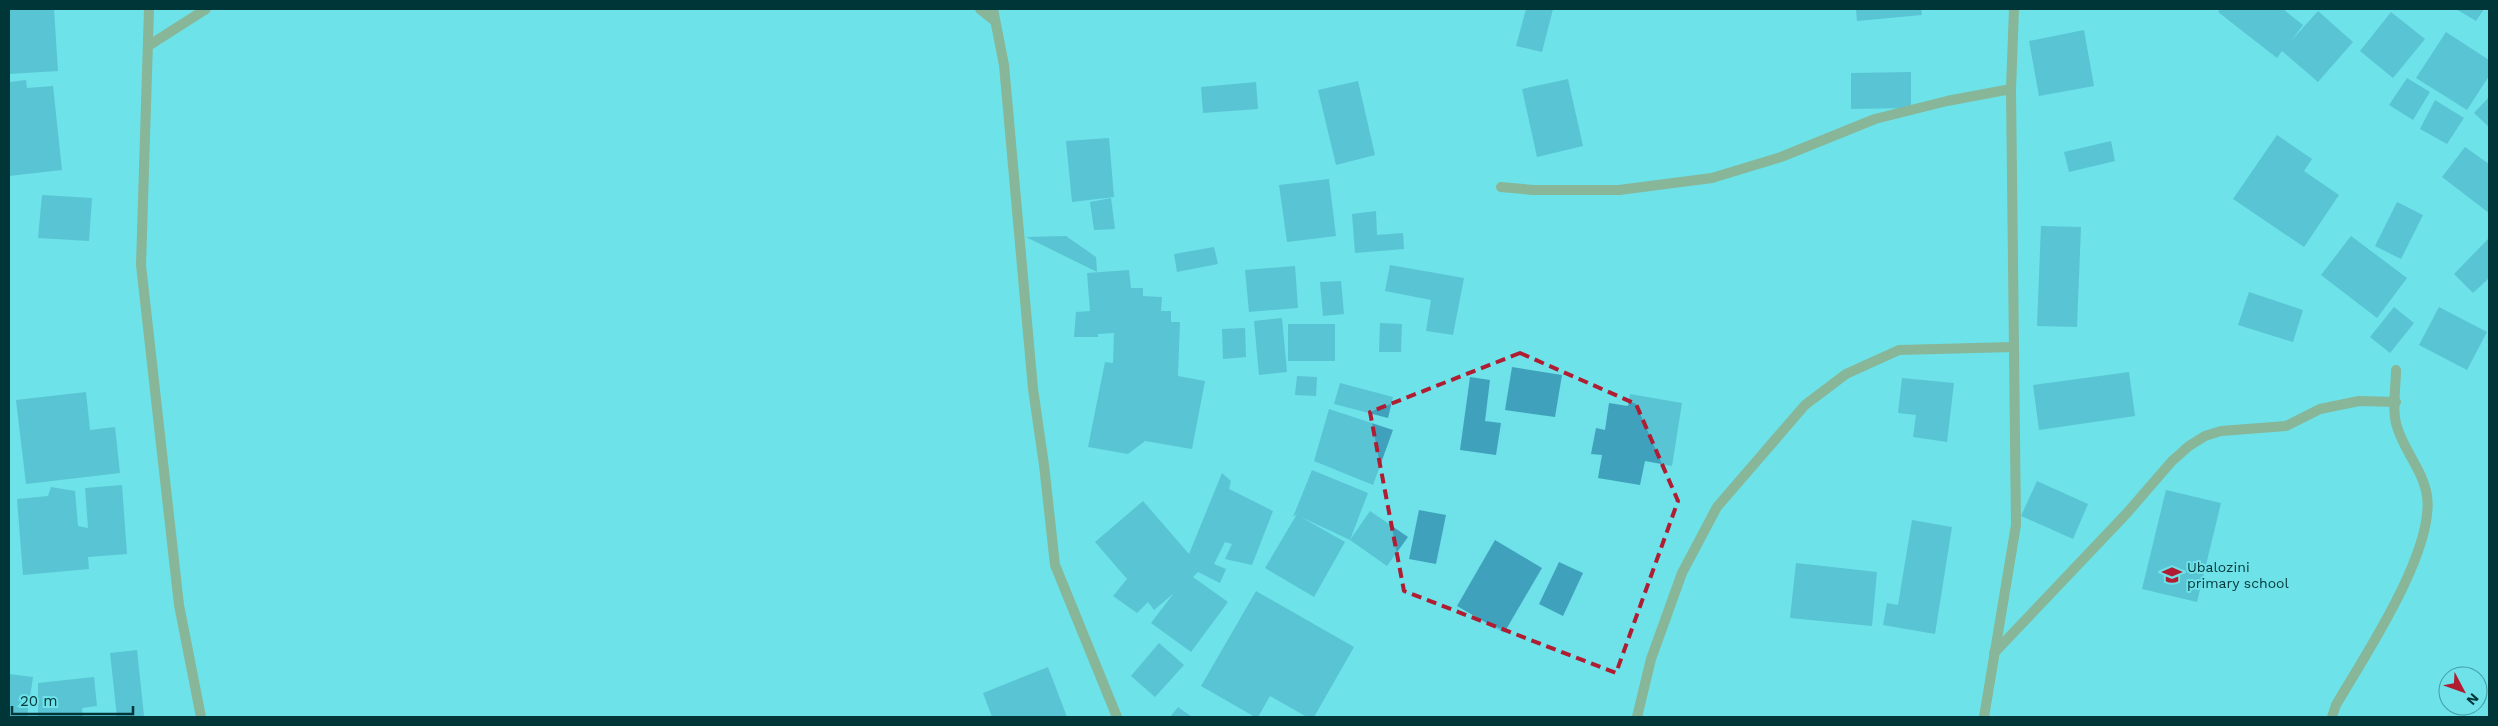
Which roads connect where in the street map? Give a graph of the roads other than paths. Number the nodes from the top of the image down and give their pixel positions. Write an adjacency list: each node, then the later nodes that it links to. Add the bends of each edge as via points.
1 (150, 9): 7 (street)
2 (206, 9): 7 (street)
3 (980, 9): 6 (street)
4 (993, 9): 6 (street)
5 (2014, 9): 8 (street)
6 (995, 21): 15 (street, via 1004,65 1033,389 1055,565)
7 (148, 46): 14 (street, via 141,265 179,605)
8 (2011, 90): 9 (street, via 1947,101 1875,119 1781,158 1712,178 1619,190 1533,190); 10 (street)
9 (1501, 186)
10 (2014, 347): 13 (street, via 2016,525); 16 (street, via 1899,350 1846,374 1805,405 1712,515 1682,573 1651,659)
11 (2396, 370): 12 (street)
12 (2396, 402): 13 (street, via 2359,401 2320,409 2286,426 2221,431 2205,436 2172,461); 18 (street, via 2395,422 2427,495 2428,516 2423,538 2403,587)
13 (1994, 653): 17 (street)
14 (201, 717)
15 (1117, 717)
16 (1637, 717)
17 (1984, 717)
18 (2332, 717)

